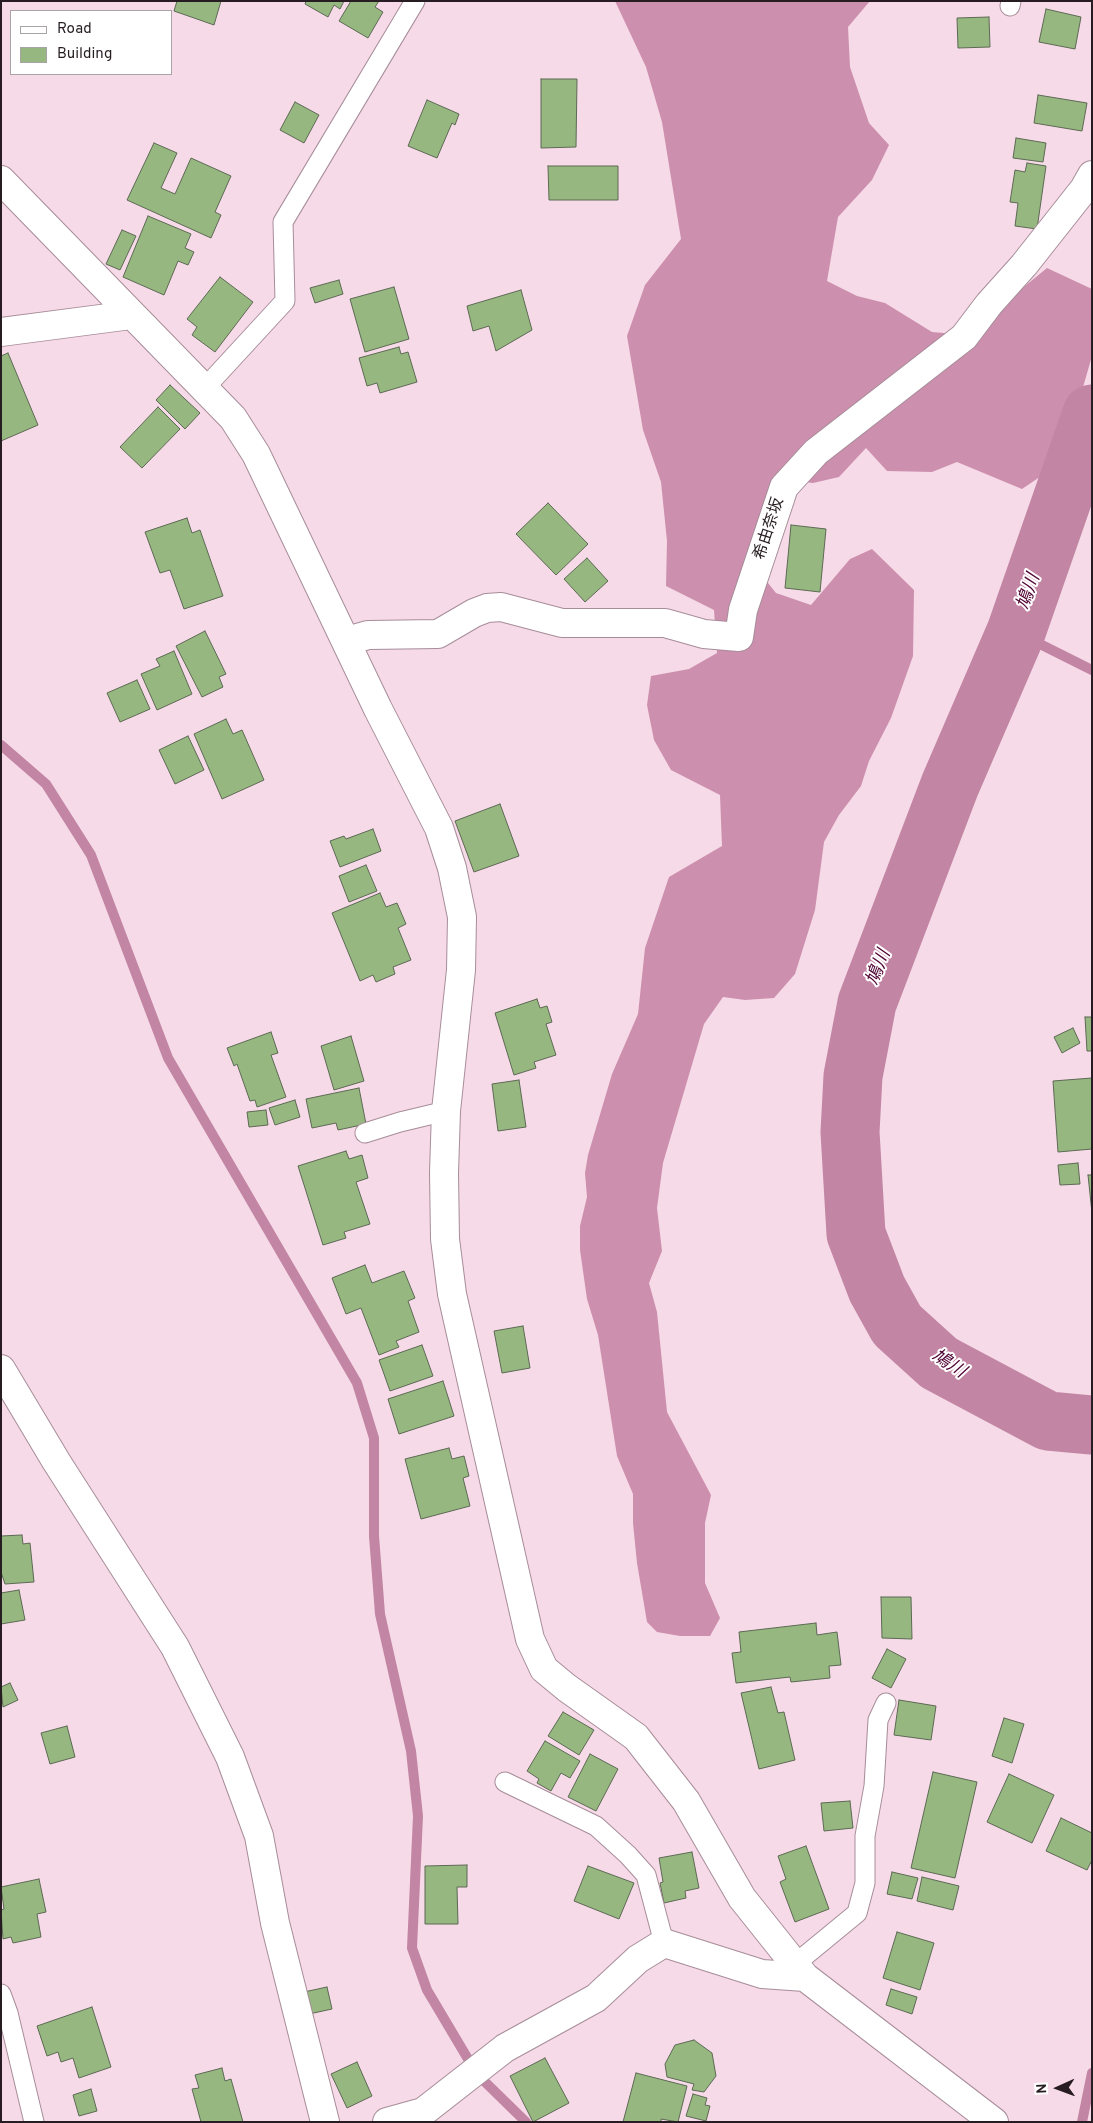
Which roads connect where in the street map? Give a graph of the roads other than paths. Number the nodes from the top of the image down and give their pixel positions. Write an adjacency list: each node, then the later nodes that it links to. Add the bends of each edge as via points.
1 (415, 1): 6 (lane, via 283,222 285,301)
2 (1092, 175): 7 (street, 希由奈坂, via 964,337 816,452 784,487 743,610 739,637 704,634 665,623 562,623 501,607 474,613 438,634 368,635)
3 (1, 180): 4 (street)
4 (131, 315): 5 (street); 6 (street)
5 (1, 332)
6 (203, 390): 7 (street, via 233,418 256,454)
7 (347, 641): 8 (street, via 439,828 452,868 462,917 462,961)
8 (446, 1112): 9 (lane); 14 (street, via 445,1239 452,1294 530,1639 544,1669 636,1737 686,1801 742,1898)
9 (365, 1133)
10 (1, 1368): 17 (street, via 56,1461 175,1647 230,1756 259,1836 275,1924)
11 (886, 1703): 14 (lane, via 878,1720 874,1786 865,1836 865,1883 857,1913)
12 (505, 1782): 13 (lane, via 596,1826 628,1855 646,1875)
13 (664, 1943): 14 (street, via 762,1974); 18 (street, via 638,1959 596,1998 504,2048 423,2112)
14 (800, 1971): 19 (street)
15 (1, 1994): 16 (lane)
16 (34, 2122)
17 (325, 2122)
18 (387, 2122)
19 (994, 2122)

